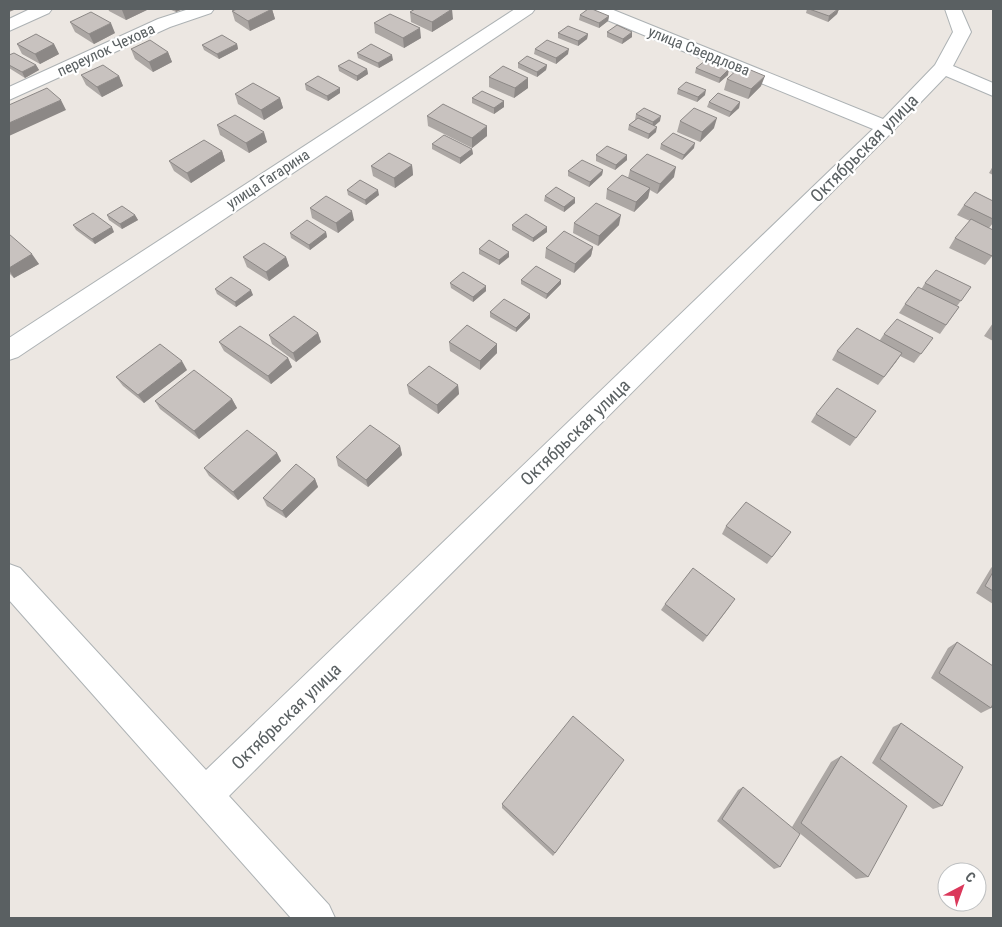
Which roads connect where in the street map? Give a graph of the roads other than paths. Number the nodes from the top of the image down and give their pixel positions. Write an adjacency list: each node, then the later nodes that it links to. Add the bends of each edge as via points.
1 (43, 9): 6 (street)
2 (205, 9): 9 (street, переулок Чехова, via 164,23)
3 (526, 9): 11 (street, улица Гагарина)
4 (596, 9): 10 (street, улица Свердлова)
5 (953, 9): 7 (street, Октябрьская улица, via 962,32)
6 (9, 26)
7 (943, 68): 8 (street); 10 (street, Октябрьская улица)
8 (993, 90)
9 (9, 94)
10 (886, 127): 13 (street, Октябрьская улица)
11 (9, 350)
12 (9, 578): 13 (street)
13 (206, 794): 14 (street)
14 (316, 918)

